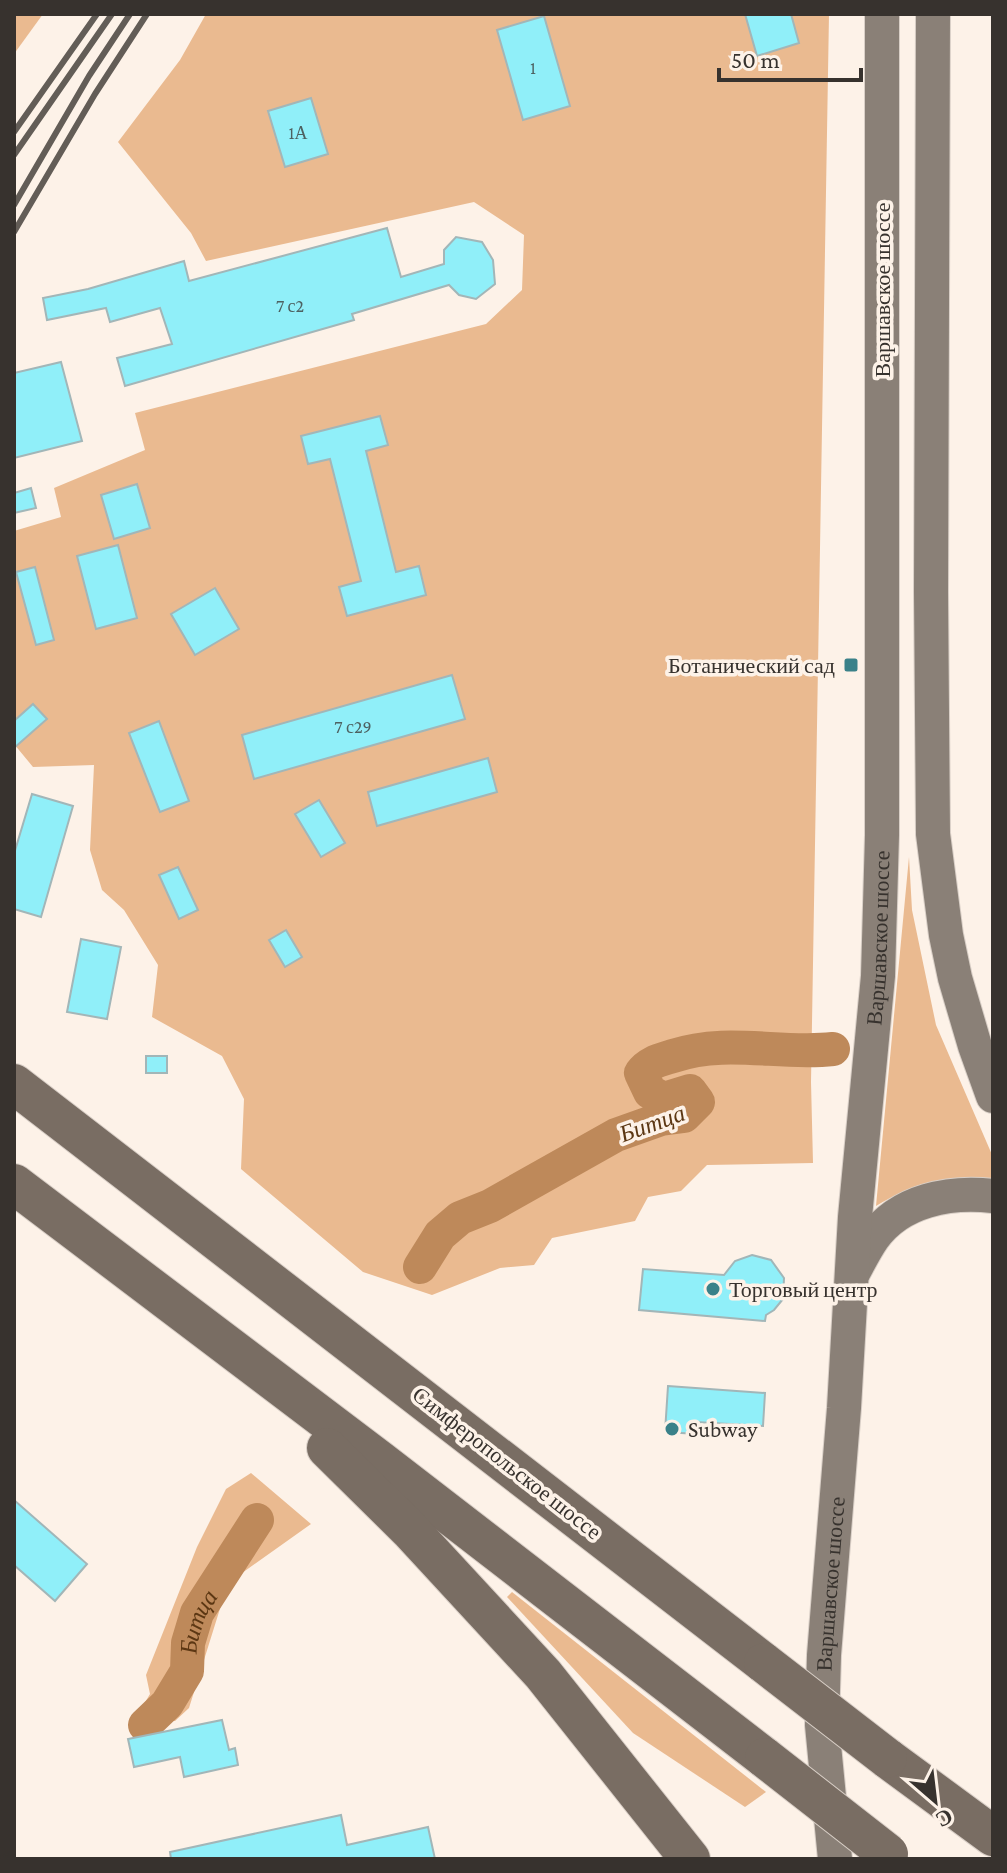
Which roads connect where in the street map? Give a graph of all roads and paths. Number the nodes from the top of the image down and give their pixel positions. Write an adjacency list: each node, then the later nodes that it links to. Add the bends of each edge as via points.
1 (882, 14): 8 (main road, Варшавское шоссе, via 882,835 878,976)
2 (933, 14): 4 (main road, via 933,834 955,978)
3 (14, 1084): 9 (highway, Симферопольское шоссе, bridge)
4 (993, 1096)
5 (14, 1184): 7 (highway)
6 (993, 1196): 8 (main road, via 950,1195 910,1208 874,1236)
7 (116, 1264): 12 (highway, bridge); 13 (highway, via 339,1459 410,1530 543,1674)
8 (852, 1273): 14 (main road, Варшавское шоссе, via 824,1655 822,1725)
9 (887, 1758): 10 (highway); 11 (main road, Симферопольское шоссе)
10 (993, 1836)
11 (993, 1850)
12 (891, 1856)
13 (690, 1859)
14 (835, 1859)

